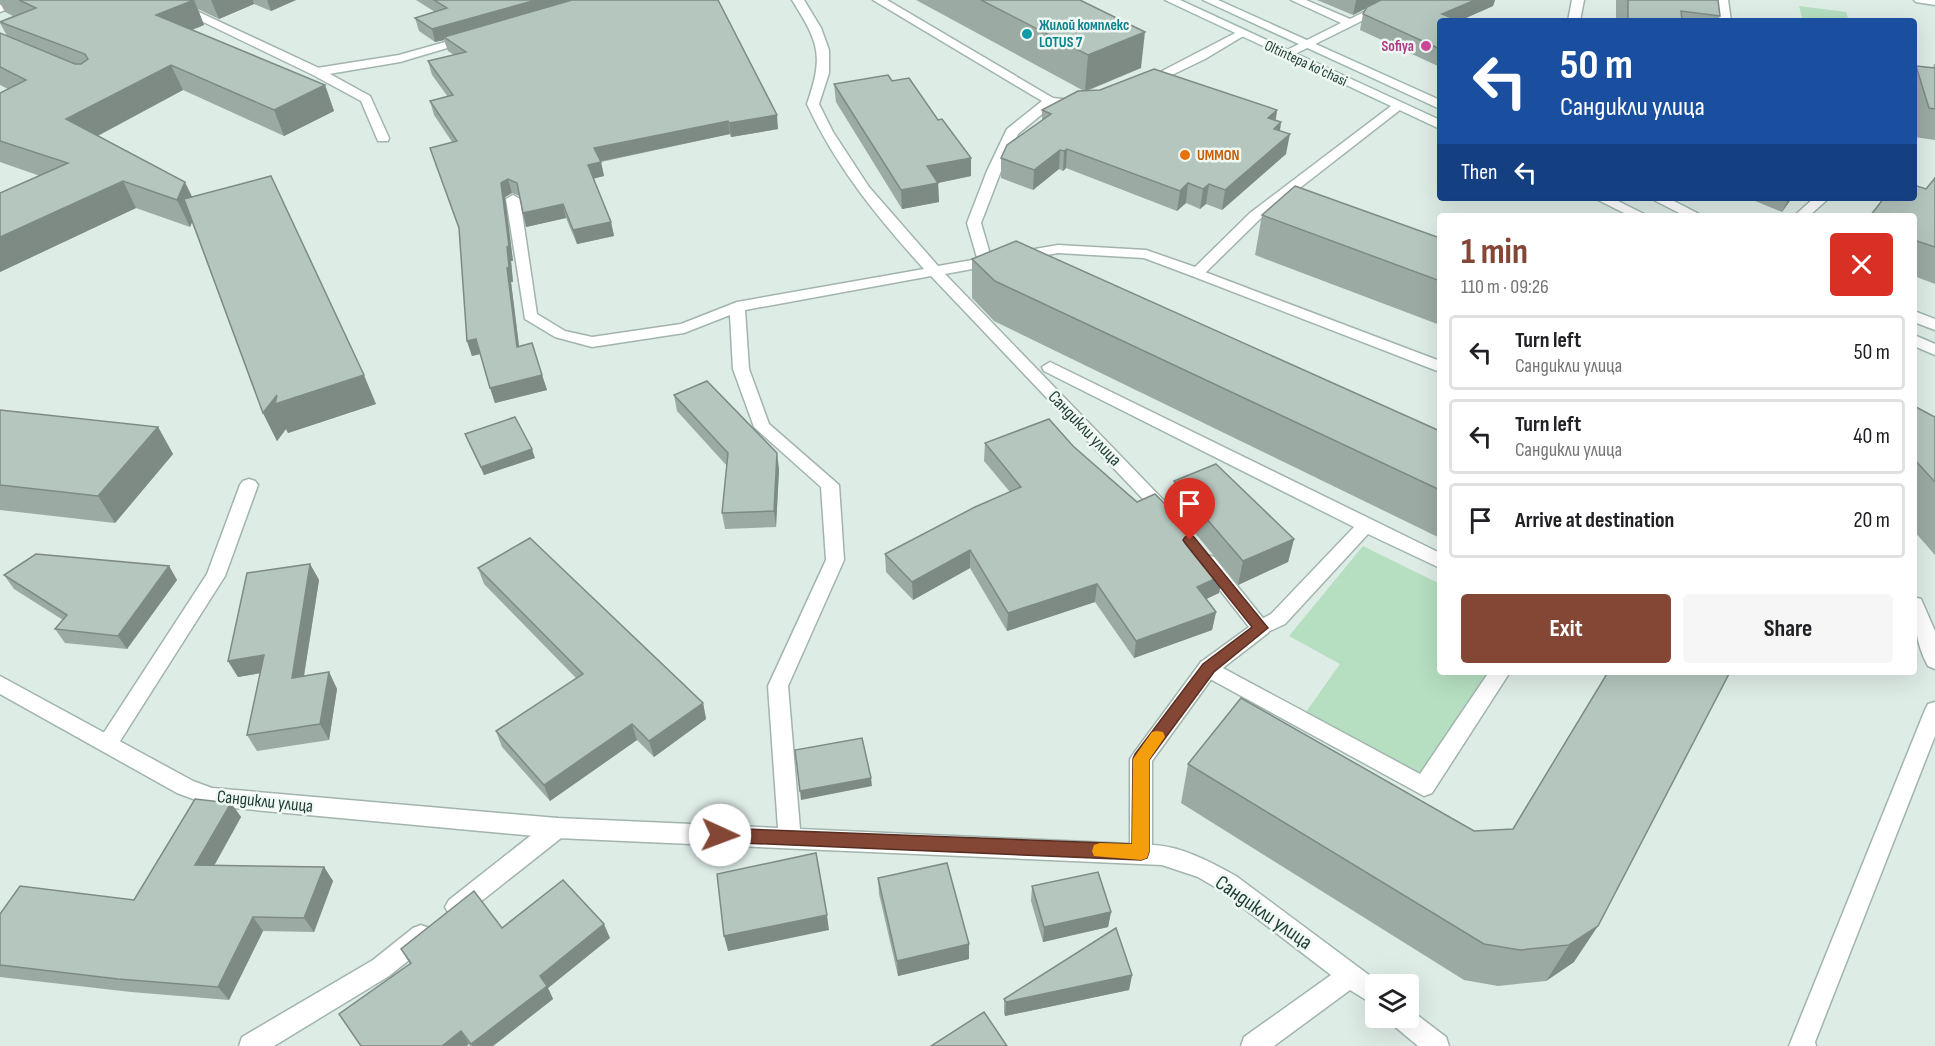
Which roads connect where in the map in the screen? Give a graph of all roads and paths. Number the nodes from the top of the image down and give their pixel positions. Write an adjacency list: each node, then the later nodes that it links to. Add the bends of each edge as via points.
1 (24, 0): 13 (street)
2 (164, 0): 21 (street)
3 (798, 0): 38 (street, Сандикли улица, via 825,50 824,76 813,104 823,132 877,206)
4 (879, 0): 24 (street)
5 (1171, 0): 17 (street, Oltintepa ko'chasi)
6 (1209, 0): 19 (street, Oltintepa ko'chasi)
7 (1297, 0): 16 (street)
8 (1394, 0): 16 (street)
9 (1578, 0): 14 (street)
10 (1722, 0): 15 (street)
11 (1920, 0): 12 (street)
12 (1935, 2)
13 (0, 9)
14 (1575, 18)
15 (1725, 18)
16 (1350, 23): 19 (street)
17 (1241, 33): 20 (street, Oltintepa ko'chasi); 22 (street, via 1201,57)
18 (481, 34): 21 (street, via 400,58)
19 (1307, 45): 20 (street); 23 (street, Oltintepa ko'chasi)
20 (1287, 54): 27 (street, Oltintepa ko'chasi)
21 (317, 72): 29 (street, via 366,99)
22 (1138, 86)
23 (1417, 95): 25 (street, Oltintepa ko'chasi); 27 (street)
24 (1050, 101): 26 (street); 37 (street, via 1012,132 994,171 974,223)
25 (1437, 104)
26 (1094, 105)
27 (1399, 106): 28 (street, Oltintepa ko'chasi); 39 (street, via 1255,216)
28 (1437, 124)
29 (383, 138)
30 (513, 199): 40 (street, via 530,316 560,334 592,342 684,328)
31 (1608, 201): 34 (street)
32 (1664, 201): 35 (street)
33 (1818, 201): 36 (street)
34 (1634, 213)
35 (1690, 213)
36 (1804, 213)
37 (985, 261): 38 (street); 39 (street, via 1058,249 1146,254)
38 (934, 270): 40 (street); 48 (street, Сандикли улица)
39 (1197, 273): 45 (street)
40 (737, 307): 61 (street, via 741,369 762,427 830,485 836,560 778,686)
41 (1917, 317): 42 (street)
42 (1935, 325)
43 (1917, 341): 44 (street)
44 (1935, 350)
45 (1437, 366)
46 (1050, 368): 49 (street)
47 (249, 485): 59 (street, via 216,576)
48 (1175, 522)
49 (1366, 525): 51 (street); 53 (street, via 1278,619)
50 (1197, 549): 53 (street)
51 (1437, 560)
52 (1917, 611): 54 (street)
53 (1261, 628): 55 (street)
54 (1935, 661)
55 (1208, 668): 56 (street, via 1424,787); 62 (street, via 1141,759)
56 (1498, 675)
57 (0, 684): 59 (street, Сандикли улица)
58 (1935, 710): 69 (street)
59 (108, 743): 60 (street, Сандикли улица, via 185,787 213,797)
60 (556, 828): 61 (street, Сандикли улица); 66 (street, via 381,968)
61 (790, 838): 62 (street, Сандикли улица)
62 (1141, 852): 63 (street, Сандикли улица, via 1182,861 1228,883)
63 (1351, 975): 64 (street, Сандикли улица); 67 (street)
64 (1365, 986)
65 (1415, 1028): 68 (street)
66 (251, 1046)
67 (1253, 1046)
68 (1437, 1046)
69 (1802, 1046)

